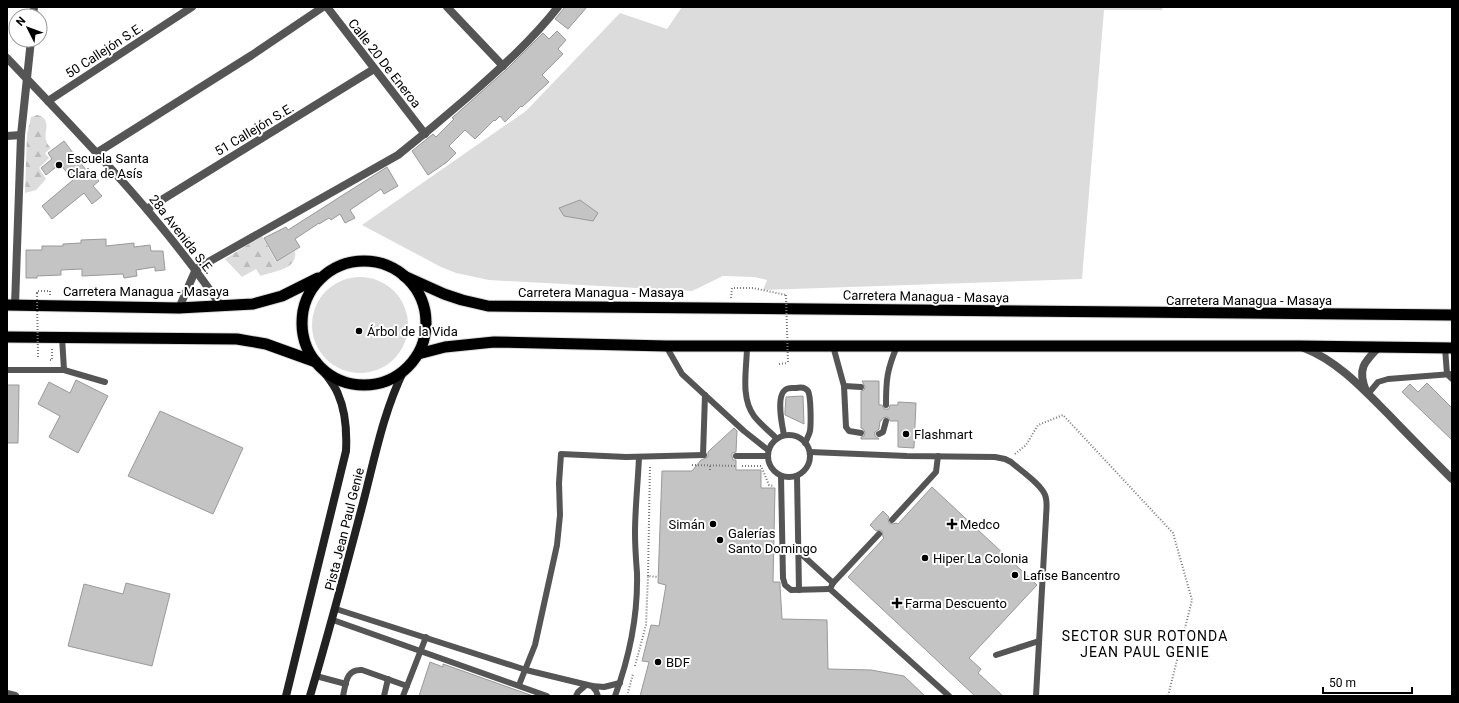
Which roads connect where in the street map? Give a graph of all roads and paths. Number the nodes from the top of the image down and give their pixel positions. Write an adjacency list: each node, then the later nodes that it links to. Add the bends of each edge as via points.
1 (192, 7): 11 (street, 50 Callejón S.E.)
2 (324, 7): 15 (street)
3 (327, 7): 9 (street, Calle 20 De Eneroa)
4 (447, 7): 8 (street)
5 (558, 7): 8 (street, via 540,30)
6 (30, 48): 10 (street)
7 (7, 58): 10 (street, 28a Avenida S.E.)
8 (503, 66): 12 (street)
9 (374, 69): 12 (street, Calle 20 De Eneroa); 16 (street, 51 Callejón S.E.)
10 (28, 80): 11 (street, 28a Avenida S.E.); 13 (street)
11 (48, 101): 15 (street, 28a Avenida S.E.)
12 (425, 134): 17 (street, via 398,155)
13 (21, 135): 14 (street); 21 (street)
14 (7, 136)
15 (98, 152): 16 (street, 28a Avenida S.E.)
16 (147, 209): 17 (street, 28a Avenida S.E.)
17 (196, 269): 22 (street, 28a Avenida S.E.); 24 (street)
18 (326, 274): 19 (highway, via 345,264 366,261 386,265); 22 (highway, Carretera Managua - Masaya, via 282,296 253,304); 37 (highway, via 312,289 304,306 301,324 304,341)
19 (404, 276): 23 (highway, Carretera Managua - Masaya, via 444,294 488,306); 35 (highway, via 418,292 425,312 425,334)
20 (50, 291): 36 (path, bridge, via 37,291)
21 (11, 305): 24 (highway, Carretera Managua - Masaya)
22 (221, 306): 24 (highway, Carretera Managua - Masaya)
23 (730, 307): 25 (highway, Carretera Managua - Masaya, via 1181,314); 38 (path, bridge, via 732,288 754,288 786,295 788,363)
24 (179, 308)
25 (1452, 315)
26 (7, 337): 27 (highway)
27 (62, 337): 37 (highway, via 237,339 266,344); 40 (lane)
28 (666, 346): 29 (highway); 35 (highway, via 494,342 445,346); 51 (lane, via 682,374)
29 (747, 346): 30 (highway); 57 (lane, via 748,406 754,416)
30 (833, 346): 31 (highway); 46 (lane)
31 (897, 346): 32 (highway); 49 (lane, via 888,369)
32 (1299, 346): 33 (highway); 50 (street, via 1332,362)
33 (1379, 347): 34 (highway); 50 (street, via 1362,369)
34 (1448, 348): 43 (lane)
35 (418, 354): 41 (highway)
36 (38, 359)
37 (316, 362): 42 (highway)
38 (779, 364)
39 (7, 370): 40 (lane)
40 (64, 370): 45 (lane)
41 (404, 370): 42 (highway, via 386,382 365,386 344,383); 79 (main road, Pista Jean Paul Genie, via 382,426)
42 (324, 372): 95 (main road, Pista Jean Paul Genie, via 338,393 344,413 346,450)
43 (1449, 374): 44 (lane); 50 (lane, via 1388,379 1378,382)
44 (1452, 380)
45 (105, 382)
46 (844, 386): 47 (lane); 54 (lane, via 846,427 849,431)
47 (862, 387)
48 (879, 387): 49 (lane)
49 (886, 388): 52 (lane)
50 (1368, 394): 71 (street)
51 (705, 395): 60 (lane); 63 (lane, via 704,455)
52 (886, 405)
53 (886, 421): 55 (lane, via 883,432)
54 (861, 434)
55 (879, 434)
56 (784, 435): 57 (lane); 58 (lane, via 796,436); 58 (lane, via 781,397 784,390 802,387 808,391 809,396 810,431)
57 (776, 438): 60 (lane, via 771,443)
58 (805, 443): 59 (lane)
59 (810, 452): 62 (lane); 70 (lane, via 807,466)
60 (768, 453): 61 (lane); 69 (lane, via 771,468)
61 (736, 456)
62 (938, 456): 64 (lane, via 996,457); 73 (lane, via 936,472)
63 (639, 457): 85 (lane, via 561,454 557,545 535,645); 88 (lane, via 635,515 635,606 632,638)
64 (1011, 462): 82 (lane, via 1045,494); 106 (path, via 1026,445 1038,425 1062,415 1173,534 1192,600)
65 (650, 464): 76 (path)
66 (686, 465): 67 (path)
67 (710, 466): 68 (path); 72 (path, via 761,466 769,485)
68 (710, 471)
69 (781, 476): 70 (lane); 78 (lane, via 783,578 785,585 791,590)
70 (797, 476): 75 (lane)
71 (1452, 479)
72 (777, 486)
73 (892, 520)
74 (879, 534): 77 (lane)
75 (799, 552): 77 (lane); 78 (lane)
76 (648, 576)
77 (832, 586): 78 (lane); 104 (lane)
78 (800, 590)
79 (336, 609): 80 (main road, Pista Jean Paul Genie); 81 (lane)
80 (333, 620): 83 (lane); 86 (main road, Pista Jean Paul Genie)
81 (426, 637): 83 (lane); 85 (lane)
82 (1039, 641): 84 (lane); 105 (lane)
83 (421, 650): 90 (lane); 92 (lane)
84 (996, 655)
85 (526, 670): 90 (lane); 91 (lane)
86 (316, 676): 89 (lane); 96 (main road, Pista Jean Paul Genie)
87 (388, 679): 89 (lane, via 356,670 351,673); 92 (lane); 98 (lane)
88 (620, 683): 91 (lane, via 604,687); 103 (lane)
89 (346, 684): 97 (lane)
90 (519, 685): 100 (lane)
91 (589, 685): 101 (lane); 102 (lane)
92 (407, 686): 99 (lane)
93 (7, 694): 94 (street)
94 (15, 696)
95 (286, 696)
96 (310, 696)
97 (343, 696)
98 (384, 696)
99 (403, 696)
100 (547, 696)
101 (576, 696)
102 (598, 696)
103 (615, 696)
104 (949, 696)
105 (1036, 696)
106 (1168, 696)

